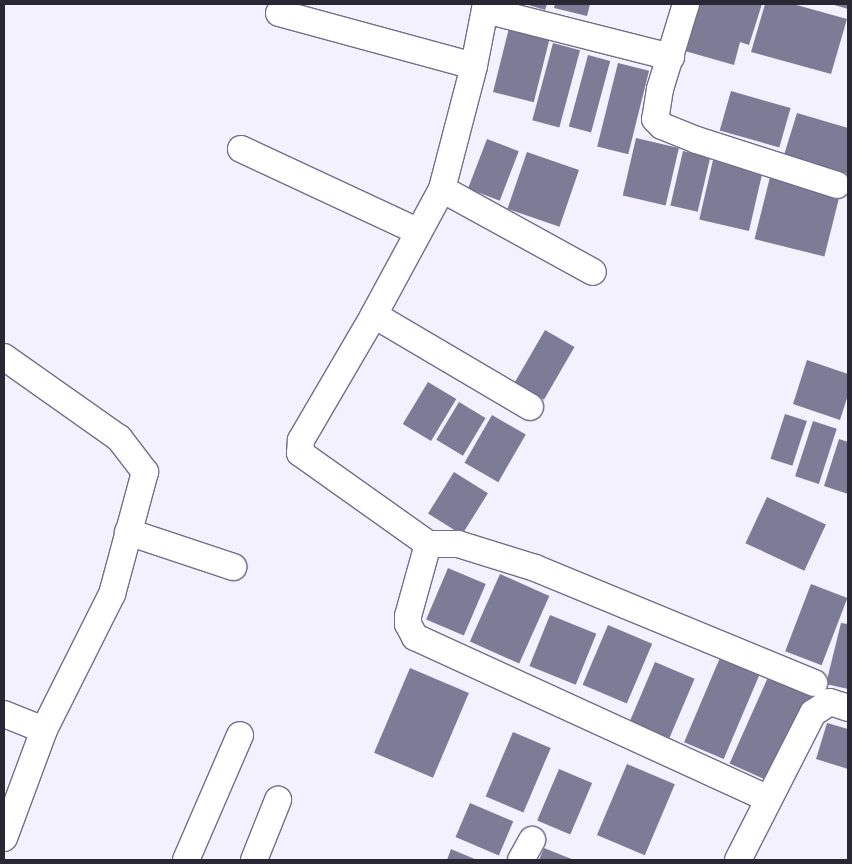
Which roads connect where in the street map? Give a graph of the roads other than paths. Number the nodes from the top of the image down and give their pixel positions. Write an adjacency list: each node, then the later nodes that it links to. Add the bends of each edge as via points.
1 (686, 4): 4 (street)
2 (485, 7): 4 (street); 5 (street)
3 (279, 12): 5 (street)
4 (671, 57): 7 (street, via 654,110 662,126)
5 (474, 66): 8 (street)
6 (241, 149): 9 (street)
7 (837, 185)
8 (442, 189): 9 (street); 10 (street)
9 (419, 232): 11 (street)
10 (593, 272)
11 (374, 315): 13 (street); 15 (street, via 301,440 300,453)
12 (4, 357): 14 (street, via 119,438 145,472)
13 (530, 407)
14 (128, 532): 16 (street); 20 (street, via 112,594)
15 (428, 544): 17 (street, via 458,544 535,568); 22 (street, via 408,616 408,624 415,636)
16 (233, 567)
17 (814, 683)
18 (848, 708): 22 (street, via 830,702 818,707)
19 (4, 714): 20 (street)
20 (44, 730): 24 (street)
21 (240, 735): 25 (street)
22 (769, 799): 27 (street)
23 (278, 800): 26 (street)
24 (4, 838)
25 (186, 860)
26 (254, 860)
27 (738, 860)

